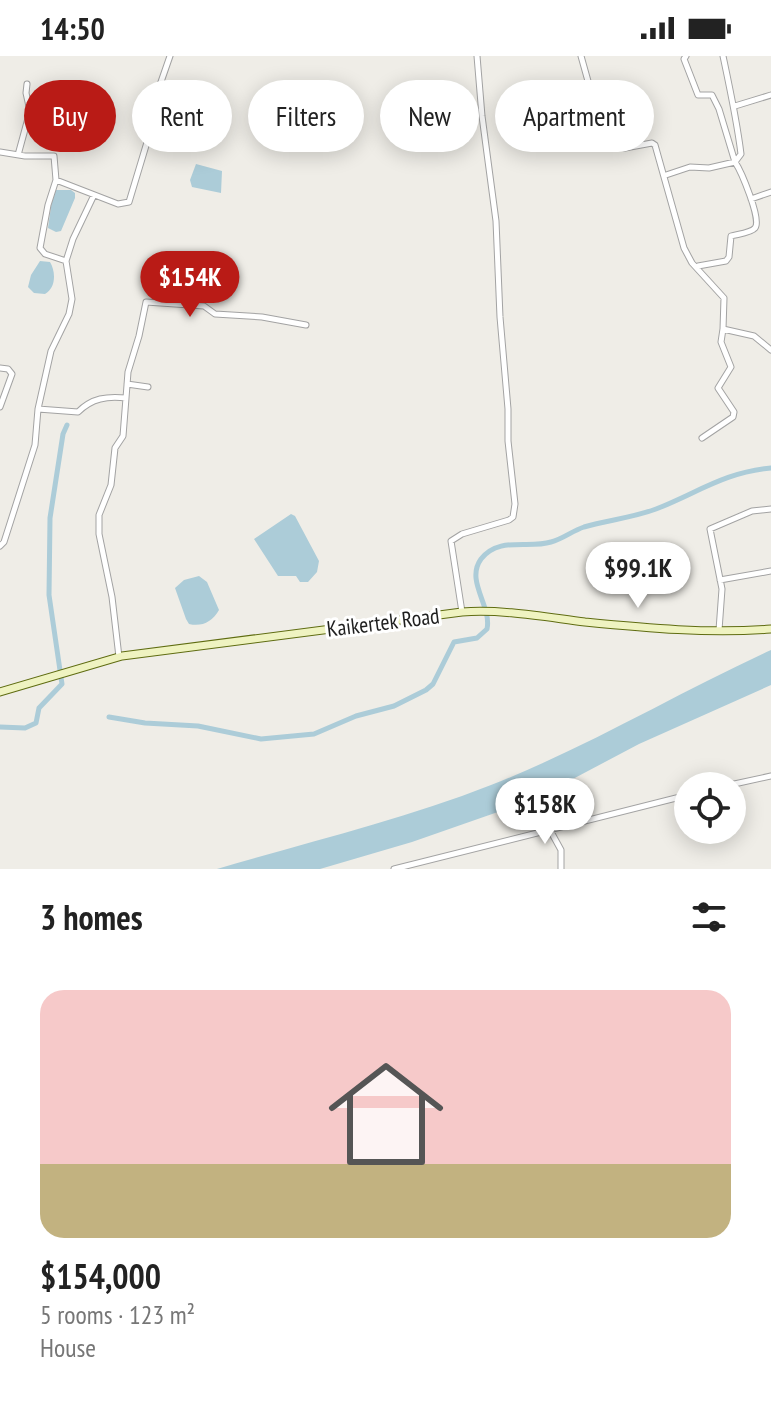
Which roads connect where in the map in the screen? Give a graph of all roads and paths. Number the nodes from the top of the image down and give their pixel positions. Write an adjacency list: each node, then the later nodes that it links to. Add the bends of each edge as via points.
1 (170, 56): 15 (street, via 129,202)
2 (477, 56): 33 (street, via 496,221 515,504 509,520 451,541)
3 (581, 56): 12 (street, via 593,99 617,146 652,143)
4 (686, 56): 11 (street, via 698,95 712,95 719,109)
5 (723, 56): 7 (street)
6 (771, 95): 7 (street)
7 (735, 106): 11 (street, via 741,154)
8 (24, 133): 10 (street)
9 (0, 152): 10 (street)
10 (18, 155): 13 (street, via 54,156)
11 (735, 162): 12 (street); 16 (street)
12 (666, 175): 18 (street, via 684,248)
13 (56, 180): 15 (street); 17 (street, via 40,248)
14 (771, 192): 16 (street)
15 (94, 195): 17 (street)
16 (751, 199): 18 (street, via 757,225 731,236 726,261)
17 (66, 261): 27 (street, via 72,299 51,351)
18 (698, 266): 20 (street, via 724,298)
19 (306, 325): 23 (street, via 215,314 204,306 146,302)
20 (723, 329): 21 (street, via 754,336); 28 (street, via 721,342 731,367 718,388 734,412)
21 (771, 350)
22 (0, 368): 26 (street, via 12,374)
23 (127, 384): 24 (street); 25 (street)
24 (148, 387)
25 (126, 398): 27 (street, via 103,397 78,412); 36 (street, via 123,436 115,448 111,485 99,515)
26 (0, 407)
27 (38, 409): 30 (street, via 30,460)
28 (702, 438)
29 (771, 509): 32 (street, via 711,527)
30 (0, 546)
31 (771, 571): 32 (street)
32 (720, 580): 35 (street)
33 (466, 612): 35 (main road, Kaikertek Road); 36 (main road, Kaikertek Road)
34 (771, 629): 35 (main road, Kaikertek Road)
35 (719, 630)
36 (119, 657): 37 (main road, Kaikertek Road)
37 (0, 692)
38 (771, 776): 39 (street)
39 (746, 781)
40 (674, 799): 41 (street)
41 (550, 830): 42 (street); 43 (street, via 561,850)
42 (394, 869)
43 (561, 869)

